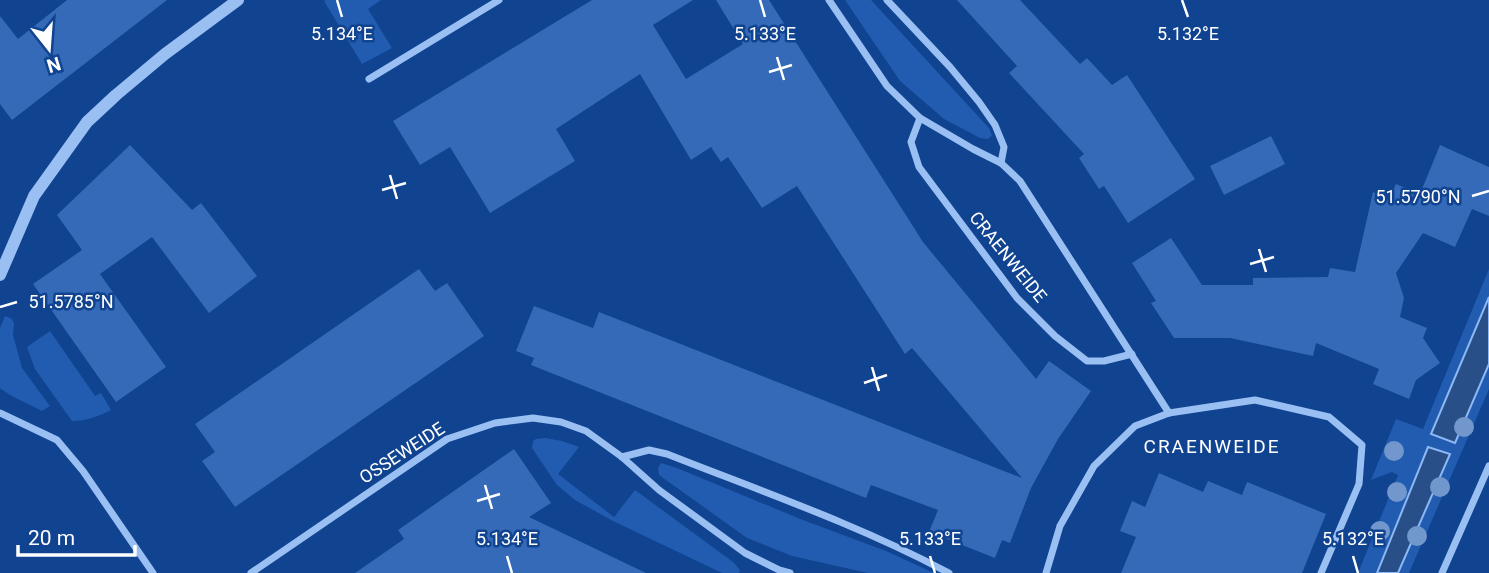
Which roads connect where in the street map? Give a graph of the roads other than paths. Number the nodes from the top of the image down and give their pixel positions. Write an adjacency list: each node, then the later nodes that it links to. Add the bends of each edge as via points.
1 (238, 0): 8 (street, via 165,54 87,122 34,196)
2 (499, 0): 5 (street)
3 (828, 0): 6 (street, via 887,86)
4 (887, 0): 7 (street, via 984,109 1004,147)
5 (369, 79)
6 (920, 117): 7 (street); 9 (street, CRAENWEIDE, via 911,142 919,167 1017,298 1087,361)
7 (1001, 163): 9 (street, via 1020,181)
8 (0, 275)
9 (1132, 354): 11 (street)
10 (0, 413): 14 (street, via 57,440)
11 (1169, 413): 18 (street, via 1135,426 1094,466 1060,526); 19 (street, via 1255,400 1329,417 1362,445 1359,484)
12 (622, 457): 15 (street, OSSEWEIDE, via 586,431 561,422 533,418 495,423 447,439); 16 (street, OSSEWEIDE, via 745,553); 17 (street, via 649,450 667,454 863,532)
13 (1489, 466): 20 (street)
14 (153, 573)
15 (251, 573)
16 (790, 573)
17 (949, 573)
18 (1046, 573)
19 (1321, 573)
20 (1443, 573)

